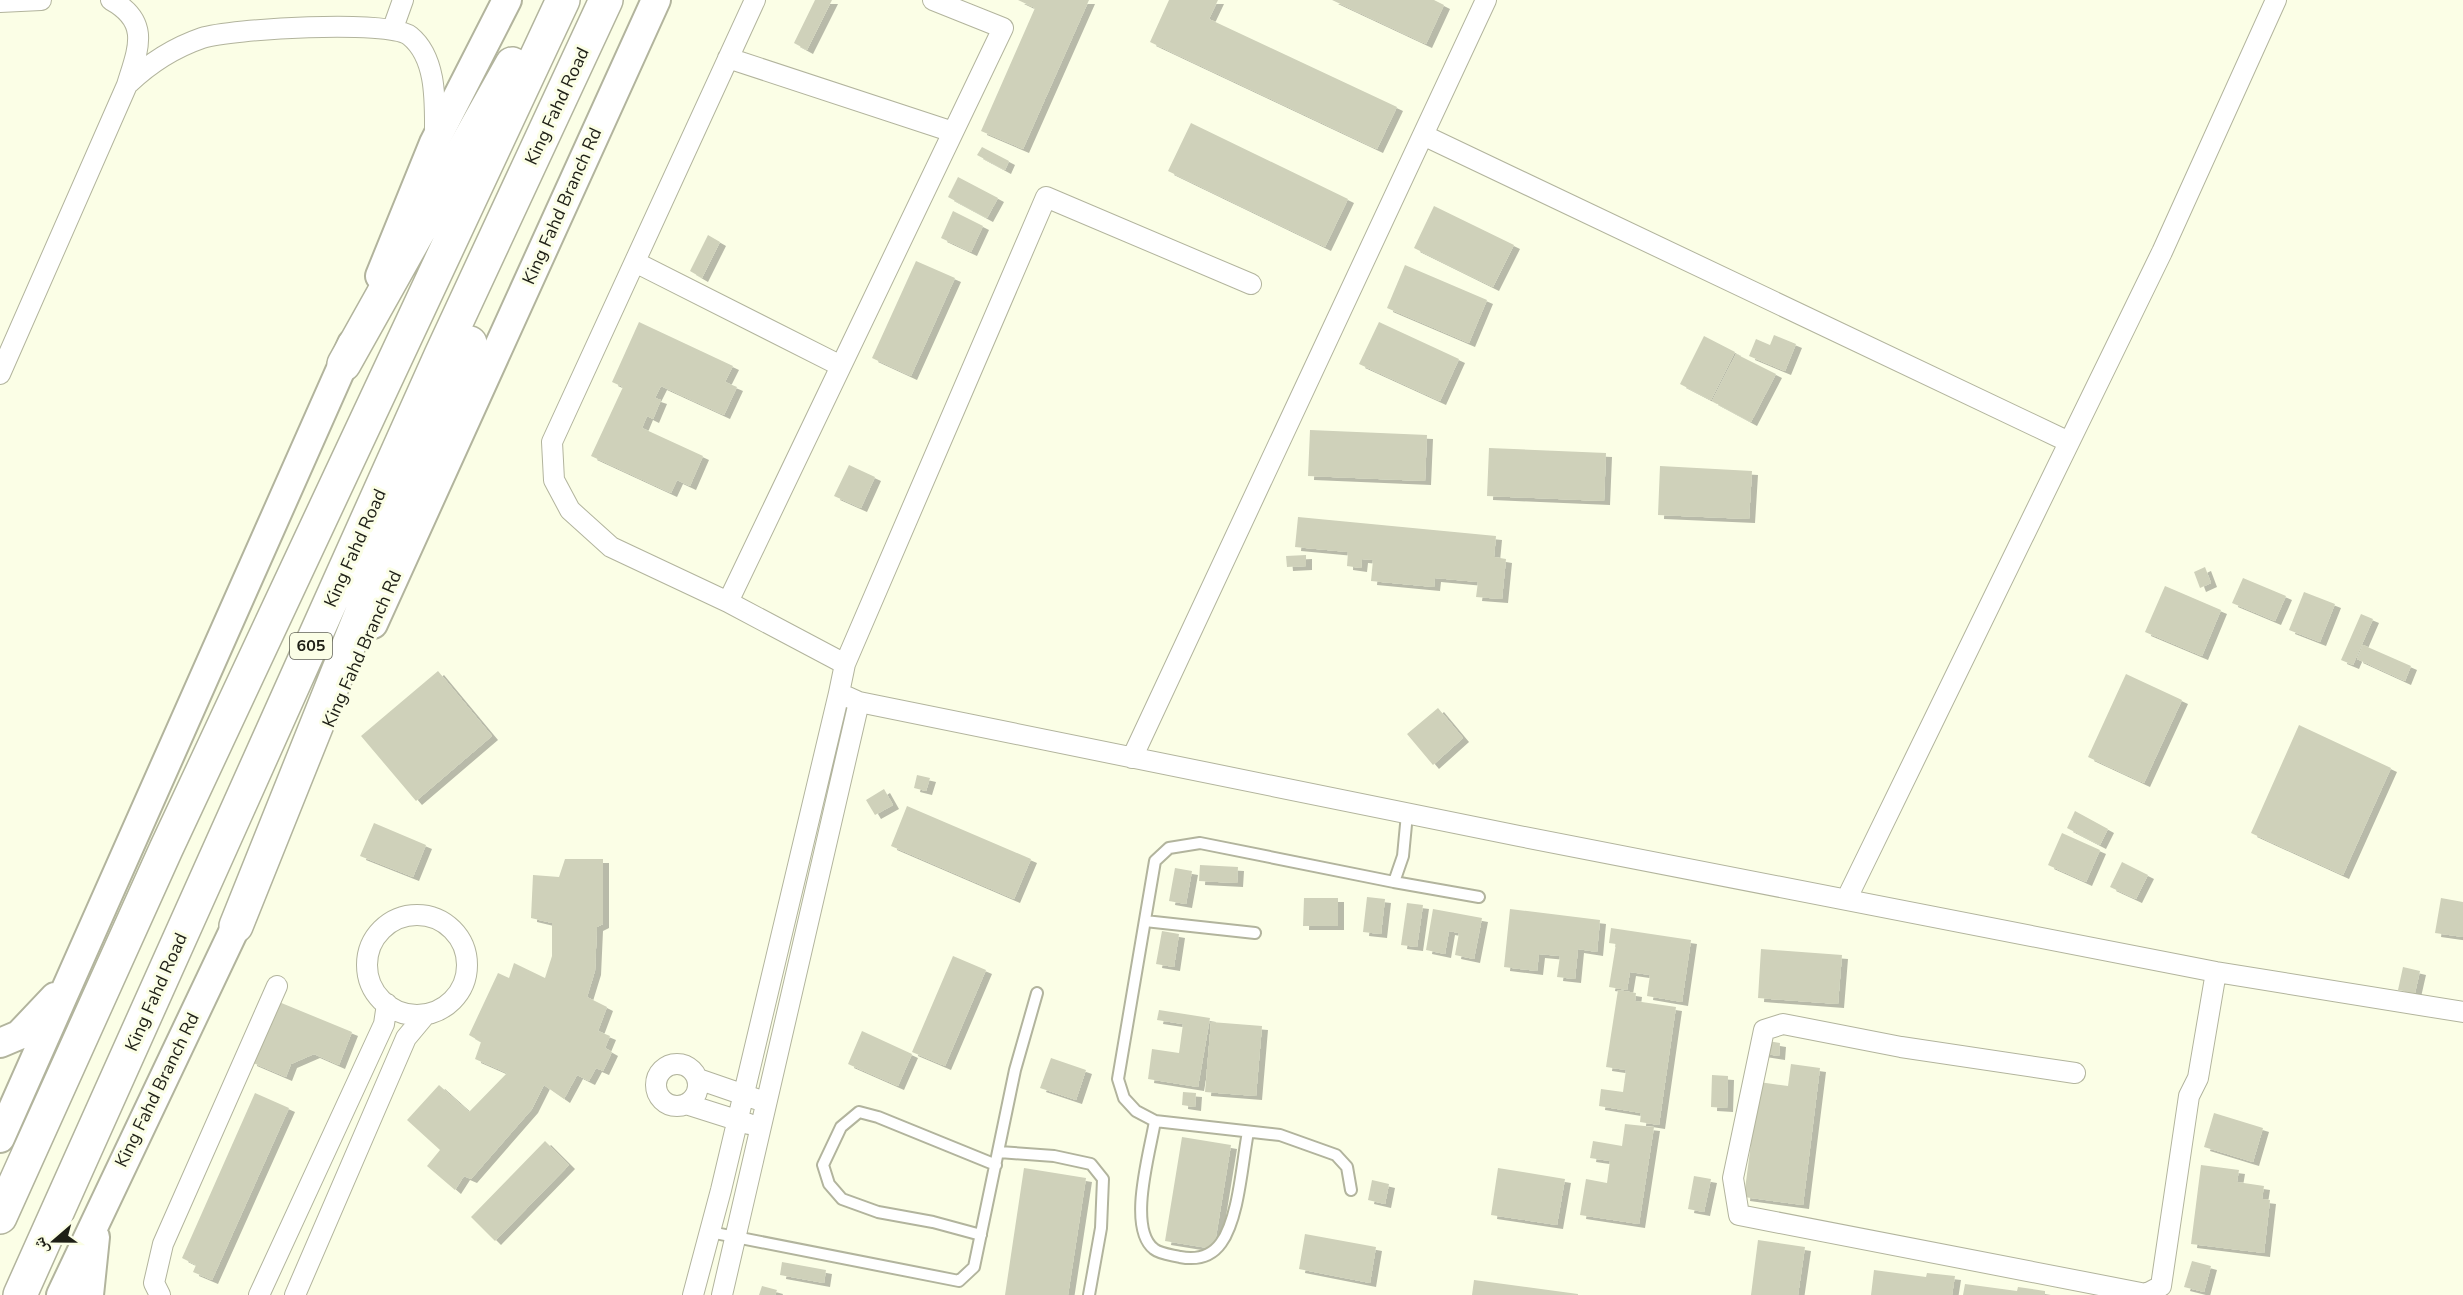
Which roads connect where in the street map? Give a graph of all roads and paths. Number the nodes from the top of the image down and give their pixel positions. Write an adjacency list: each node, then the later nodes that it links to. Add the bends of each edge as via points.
1 (41, 0): 13 (street)
2 (111, 0): 16 (street, via 135,18 139,34)
3 (404, 0): 14 (street)
4 (507, 0): 19 (main road)
5 (548, 0): 22 (highway)
6 (562, 0): 62 (highway, 605, via 166,849)
7 (608, 0): 36 (highway); 68 (highway, King Fahd Road / 605, via 441,355)
8 (656, 0): 36 (main road, King Fahd Branch Rd)
9 (755, 0): 15 (street)
10 (933, 0): 17 (street, via 1003,28)
11 (1486, 0): 18 (street)
12 (2276, 0): 25 (street, via 2162,252)
13 (0, 2)
14 (393, 28): 16 (street, via 229,32 175,49 147,66); 19 (street, via 409,34 422,49 431,73)
15 (728, 58): 17 (street); 20 (street)
16 (127, 85): 24 (street)
17 (953, 132): 23 (street)
18 (1423, 135): 25 (street); 30 (street)
19 (434, 143): 22 (main road)
20 (635, 262): 23 (street); 26 (street, via 552,442 554,480 570,510 611,547)
21 (1251, 284): 27 (street, via 1046,197)
22 (344, 364): 39 (main road)
23 (841, 366): 26 (street)
24 (0, 374)
25 (2069, 442): 34 (street)
26 (728, 602): 27 (street)
27 (845, 664): 28 (street)
28 (838, 693): 29 (street); 48 (street)
29 (859, 702): 30 (street); 49 (street)
30 (1132, 758): 31 (street)
31 (1407, 814): 32 (lane, via 1403,856); 34 (street)
32 (1394, 882): 33 (lane); 35 (lane, via 1200,843 1169,848 1155,861)
33 (1479, 897)
34 (1847, 898): 38 (street)
35 (1145, 921): 37 (lane); 52 (lane, via 1118,1079 1124,1098 1136,1111)
36 (236, 926): 61 (main road, King Fahd Branch Rd)
37 (1255, 933)
38 (2216, 972): 43 (street); 46 (street, via 2198,1078 2189,1096 2161,1286 2146,1293 1738,1215 1733,1178 1764,1030 1783,1024 1900,1047)
39 (67, 985): 45 (main road, via 18,1035); 56 (main road)
40 (277, 986): 71 (street, via 163,1244 154,1283)
41 (1036, 993): 58 (lane, via 1015,1070)
42 (387, 1004): 44 (street, via 409,1014); 44 (street, via 368,974 370,950 382,929 392,922 426,915 457,934 467,956 467,968 453,1000); 54 (street, via 384,1024)
43 (2463, 1012)
44 (426, 1014): 57 (street, via 406,1038)
45 (0, 1043)
46 (2075, 1073)
47 (698, 1080): 48 (street); 50 (street, via 696,1094); 50 (street, via 680,1064 668,1066 658,1076 660,1097 672,1105)
48 (743, 1096): 49 (street); 51 (street)
49 (768, 1101): 53 (street)
50 (686, 1104): 51 (street)
51 (737, 1119): 53 (street); 63 (street)
52 (1155, 1121): 55 (lane); 55 (lane, via 1140,1214 1144,1238 1155,1251 1193,1260 1221,1243 1232,1220)
53 (761, 1128): 65 (street)
54 (335, 1130): 57 (street); 66 (street)
55 (1248, 1132): 60 (lane, via 1280,1136 1336,1155 1347,1167)
56 (0, 1138)
57 (360, 1143): 67 (street)
58 (999, 1152): 59 (lane); 75 (lane, via 1054,1156 1091,1164 1103,1179 1101,1228)
59 (996, 1165): 64 (lane); 64 (lane, via 878,1117 859,1113 841,1127 823,1165 829,1184 842,1199 878,1212)
60 (1351, 1190)
61 (98, 1213): 69 (main road, King Fahd Branch Rd); 70 (main road)
62 (0, 1217)
63 (710, 1232): 65 (lane); 73 (street)
64 (981, 1235): 65 (lane, via 974,1267 959,1281)
65 (736, 1237): 74 (street)
66 (273, 1264): 67 (street); 72 (street)
67 (299, 1286)
68 (20, 1295)
69 (61, 1295)
70 (89, 1295)
71 (160, 1295)
72 (259, 1295)
73 (693, 1295)
74 (722, 1295)
75 (1089, 1295)

